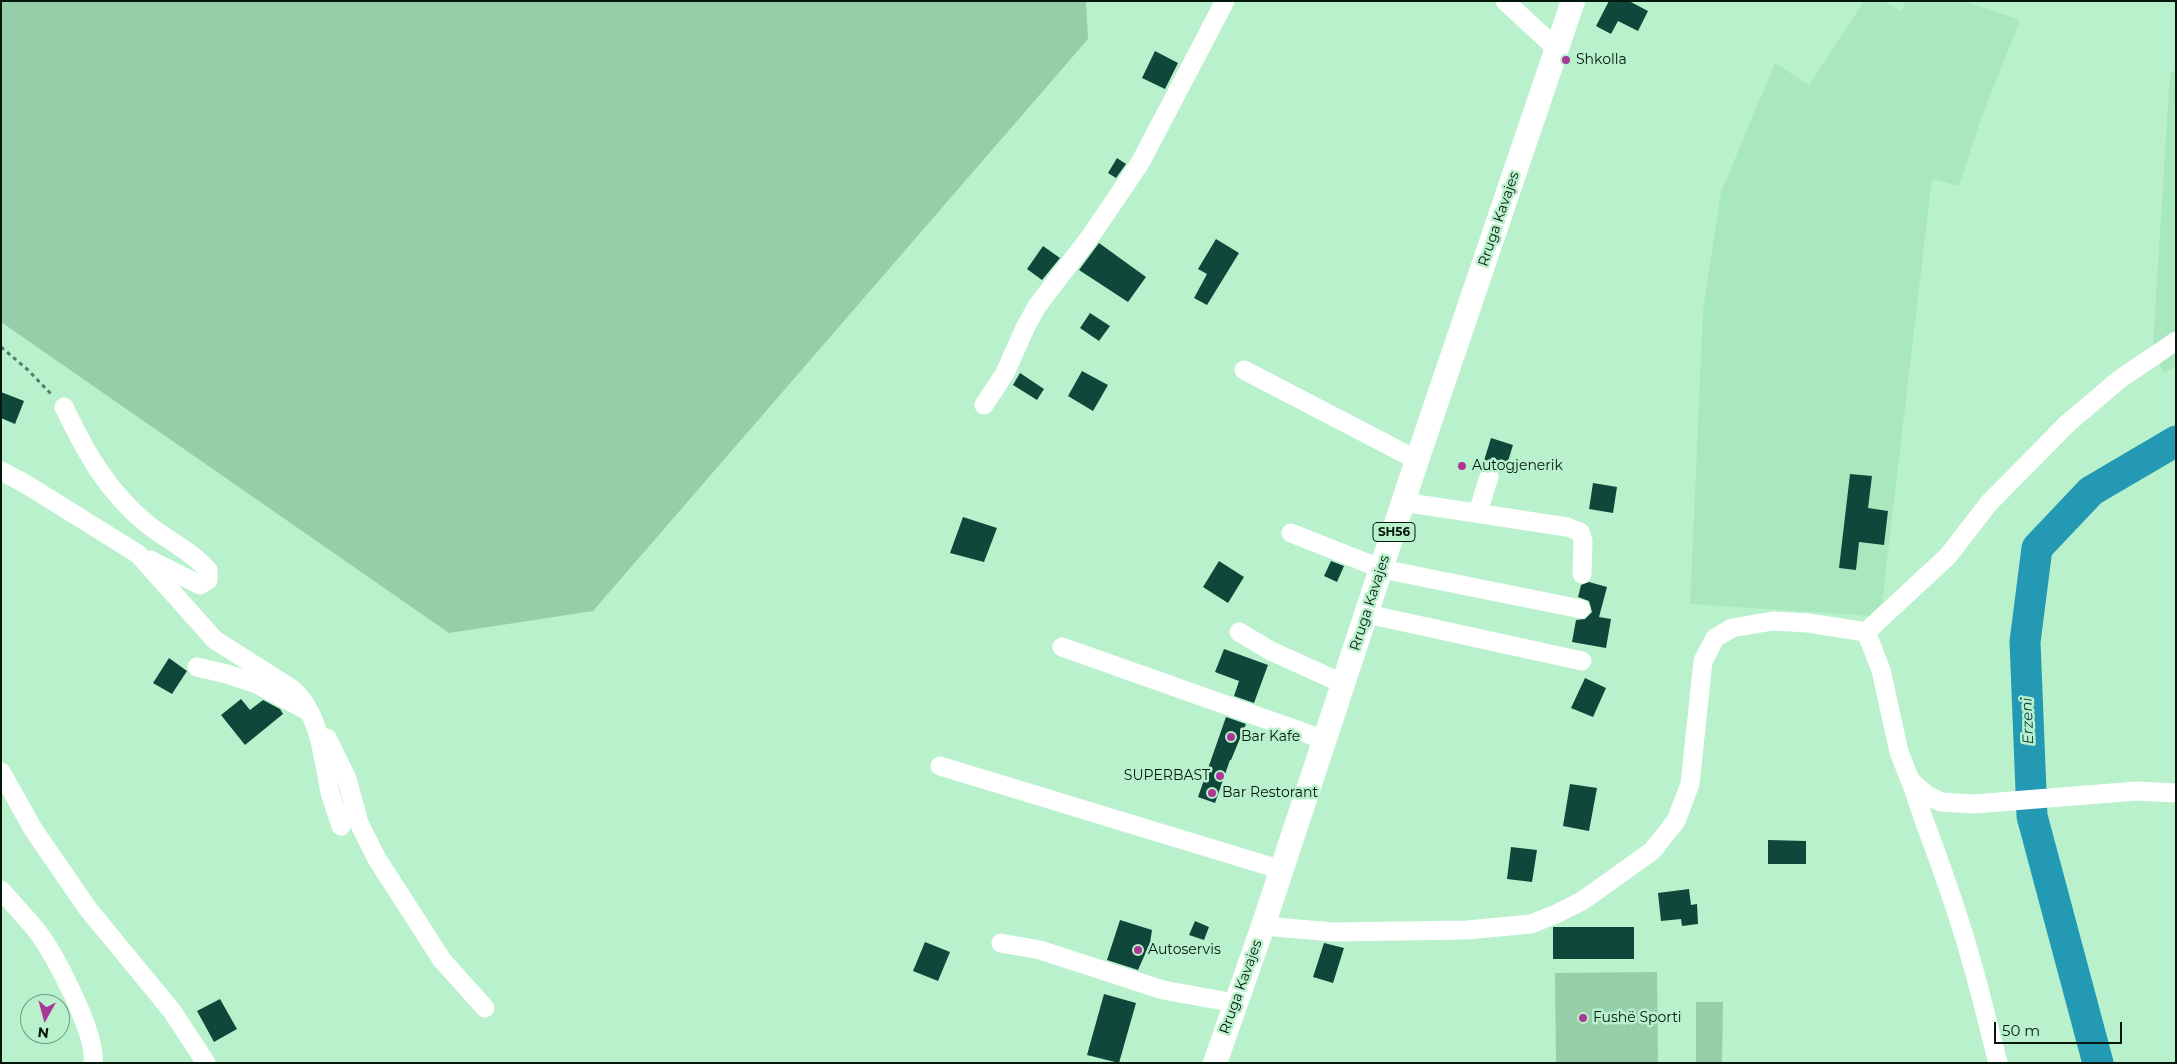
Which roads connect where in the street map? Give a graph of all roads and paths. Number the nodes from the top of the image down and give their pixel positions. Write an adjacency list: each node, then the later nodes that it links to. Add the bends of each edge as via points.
1 (1226, 1): 8 (street, via 1140,163 1090,237 1037,306 1005,373)
2 (1505, 1): 4 (street)
3 (1571, 3): 4 (main road, Rruga Kavajes / SH56)
4 (1557, 49): 10 (main road, Rruga Kavajes / SH56)
5 (2176, 341): 22 (street, via 2120,379 2068,424 1989,503 1948,556)
6 (1, 347): 9 (path)
7 (1244, 370): 10 (street)
8 (984, 406)
9 (64, 408): 16 (street, via 90,459 127,507 172,543 196,556 208,570 208,580 200,585)
10 (1417, 460): 13 (main road, Rruga Kavajes / SH56)
11 (1, 471): 16 (street)
12 (1490, 477): 14 (street)
13 (1404, 502): 14 (street); 17 (main road, Rruga Kavajes / SH56)
14 (1478, 512): 18 (street, via 1580,532 1583,541)
15 (1291, 533): 17 (street)
16 (138, 554): 27 (street, via 215,640 292,689)
17 (1382, 569): 19 (street); 20 (main road, Rruga Kavajes / SH56)
18 (1582, 574)
19 (1581, 609)
20 (1367, 614): 24 (street); 26 (main road, Rruga Kavajes / SH56)
21 (1238, 632): 26 (street, via 1271,651)
22 (1866, 632): 31 (street, via 1881,670 1899,752); 36 (street, via 1773,621 1732,628 1715,638 1703,661 1690,784 1676,821 1652,851 1582,901 1556,914 1531,924 1467,930 1333,932)
23 (1062, 646): 28 (street)
24 (1582, 661)
25 (197, 667): 27 (street, via 257,684)
26 (1344, 684): 28 (main road, Rruga Kavajes / SH56)
27 (308, 710): 33 (street, via 322,749); 39 (street, via 331,745 347,780 359,823 377,859 442,960)
28 (1325, 740): 34 (main road, Rruga Kavajes / SH56)
29 (940, 766): 34 (street)
30 (1, 772): 41 (street, via 33,829 88,910 160,996)
31 (1910, 780): 32 (street, via 1928,796 1941,802 1974,804 2137,791); 43 (street, via 1963,934)
32 (2176, 792)
33 (341, 826)
34 (1282, 870): 36 (main road, Rruga Kavajes / SH56)
35 (1, 890): 40 (street, via 37,931 58,964 94,1045)
36 (1263, 926): 38 (main road, Rruga Kavajes / SH56)
37 (1001, 943): 38 (street, via 1040,950 1163,990)
38 (1235, 1003): 42 (main road, Rruga Kavajes / SH56)
39 (485, 1008)
40 (94, 1063)
41 (206, 1063)
42 (1215, 1063)
43 (1998, 1063)

